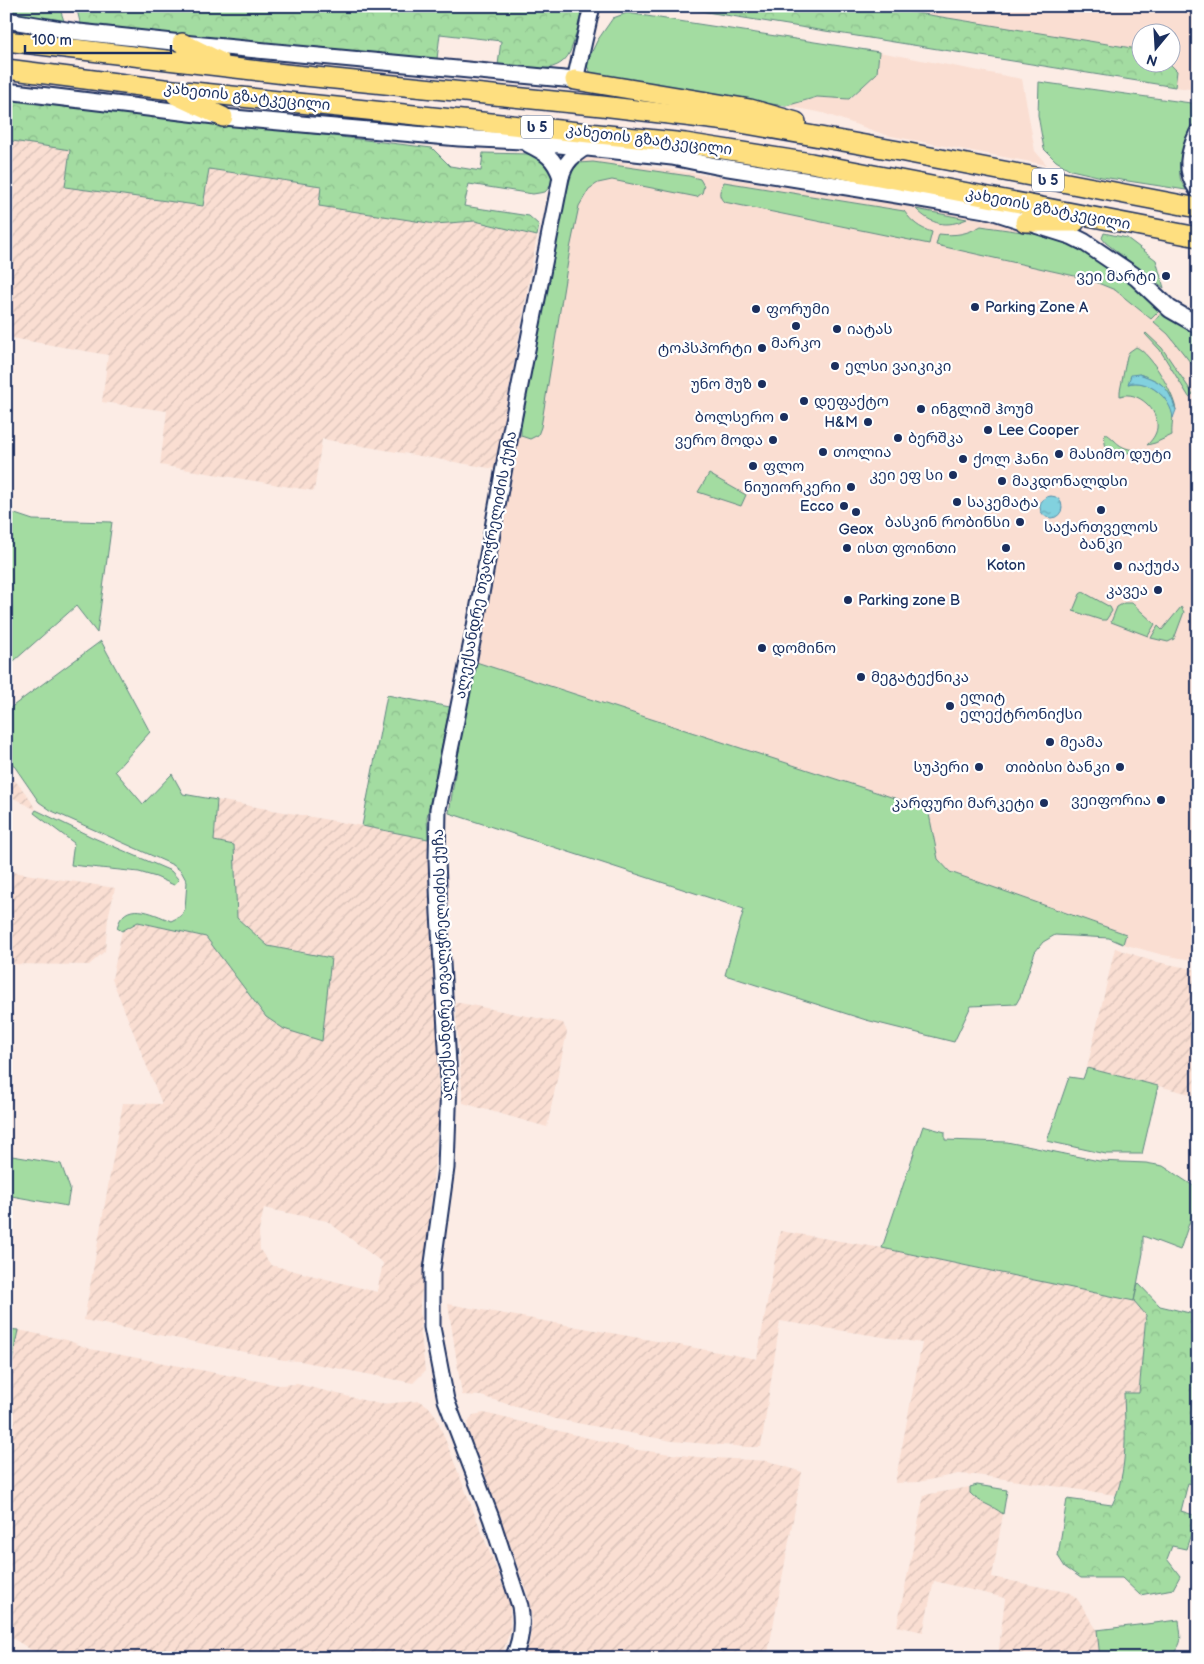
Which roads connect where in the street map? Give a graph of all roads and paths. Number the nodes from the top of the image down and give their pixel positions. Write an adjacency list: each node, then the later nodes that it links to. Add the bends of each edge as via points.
1 (592, 6): 7 (street)
2 (6, 20): 4 (street)
3 (6, 41): 5 (highway, კახეთის გზატკეცილი / ს 5)
4 (182, 43): 5 (highway); 7 (street)
5 (230, 67): 14 (highway, კახეთის გზატკეცილი / ს 5, via 735,122)
6 (6, 69): 8 (highway, კახეთის გზატკეცილი / ს 5)
7 (575, 80): 14 (highway, via 750,109)
8 (164, 89): 10 (highway); 19 (highway, კახეთის გზატკეცილი / ს 5, via 685,143 810,163)
9 (6, 91): 10 (street, კახეთის გზატკეცილი)
10 (223, 117): 12 (street, კახეთის გზატკეცილი)
11 (1198, 133): 16 (main road, via 1188,161)
12 (522, 141): 13 (street, კახეთის გზატკეცილი); 15 (street, via 548,155 557,164)
13 (586, 147): 15 (street, ალექსანდრე თვალჭრელიძის ქუჩა, via 573,155 564,166); 18 (street, კახეთის გზატკეცილი, via 672,157 991,211)
14 (898, 151): 17 (highway, კახეთის გზატკეცილი / ს 5)
15 (561, 177): 22 (street, ალექსანდრე თვალჭრელიძის ქუჩა, via 438,809 439,913 450,1080 446,1168 432,1270 432,1327 446,1400 520,1606 521,1636)
16 (1198, 190)
17 (1198, 208)
18 (1025, 222): 19 (highway); 21 (main road, via 1084,242 1136,277 1170,309)
19 (1116, 222): 20 (highway, კახეთის გზატკეცილი / ს 5)
20 (1198, 237)
21 (1198, 325)
22 (514, 1658)

